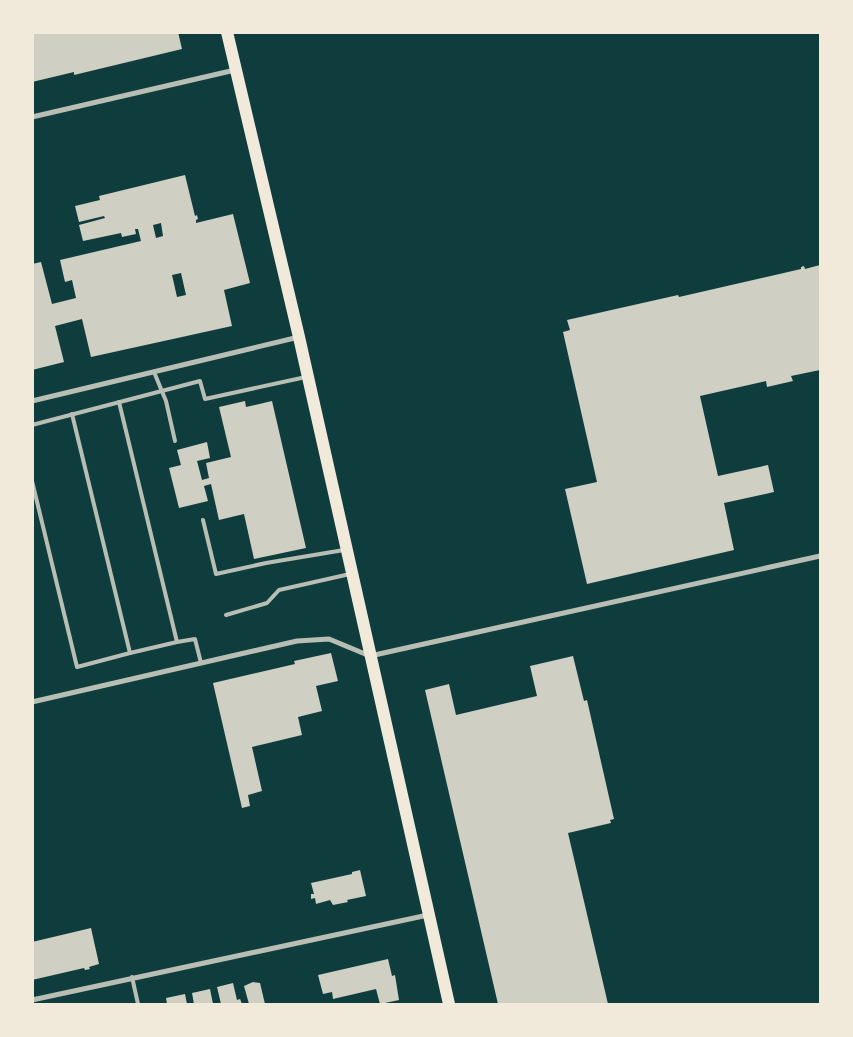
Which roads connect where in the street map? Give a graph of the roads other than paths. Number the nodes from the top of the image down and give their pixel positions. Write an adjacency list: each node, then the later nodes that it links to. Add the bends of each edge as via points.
1 (227, 32): 2 (main road)
2 (236, 70): 3 (street); 4 (main road)
3 (32, 117)
4 (299, 337): 5 (street); 6 (main road)
5 (154, 372): 7 (lane); 8 (street)
6 (308, 376): 7 (lane, via 206,400 200,380); 15 (main road)
7 (161, 391): 9 (lane); 12 (lane)
8 (32, 401)
9 (119, 402): 10 (lane); 19 (lane)
10 (72, 414): 11 (lane); 20 (lane)
11 (32, 425)
12 (175, 441)
13 (32, 482): 20 (lane, via 76,666)
14 (204, 520): 15 (lane, via 216,574)
15 (346, 549): 17 (main road)
16 (820, 556): 21 (street)
17 (352, 574): 18 (lane, via 279,590 267,603); 21 (main road)
18 (226, 614)
19 (177, 642): 20 (lane); 22 (lane, via 195,639)
20 (130, 653)
21 (370, 656): 22 (street, via 329,640 296,642); 24 (main road)
22 (201, 663): 23 (street)
23 (32, 702)
24 (428, 915): 25 (street); 28 (main road)
25 (132, 978): 26 (street); 27 (lane)
26 (32, 1000)
27 (138, 1004)
28 (449, 1004)

